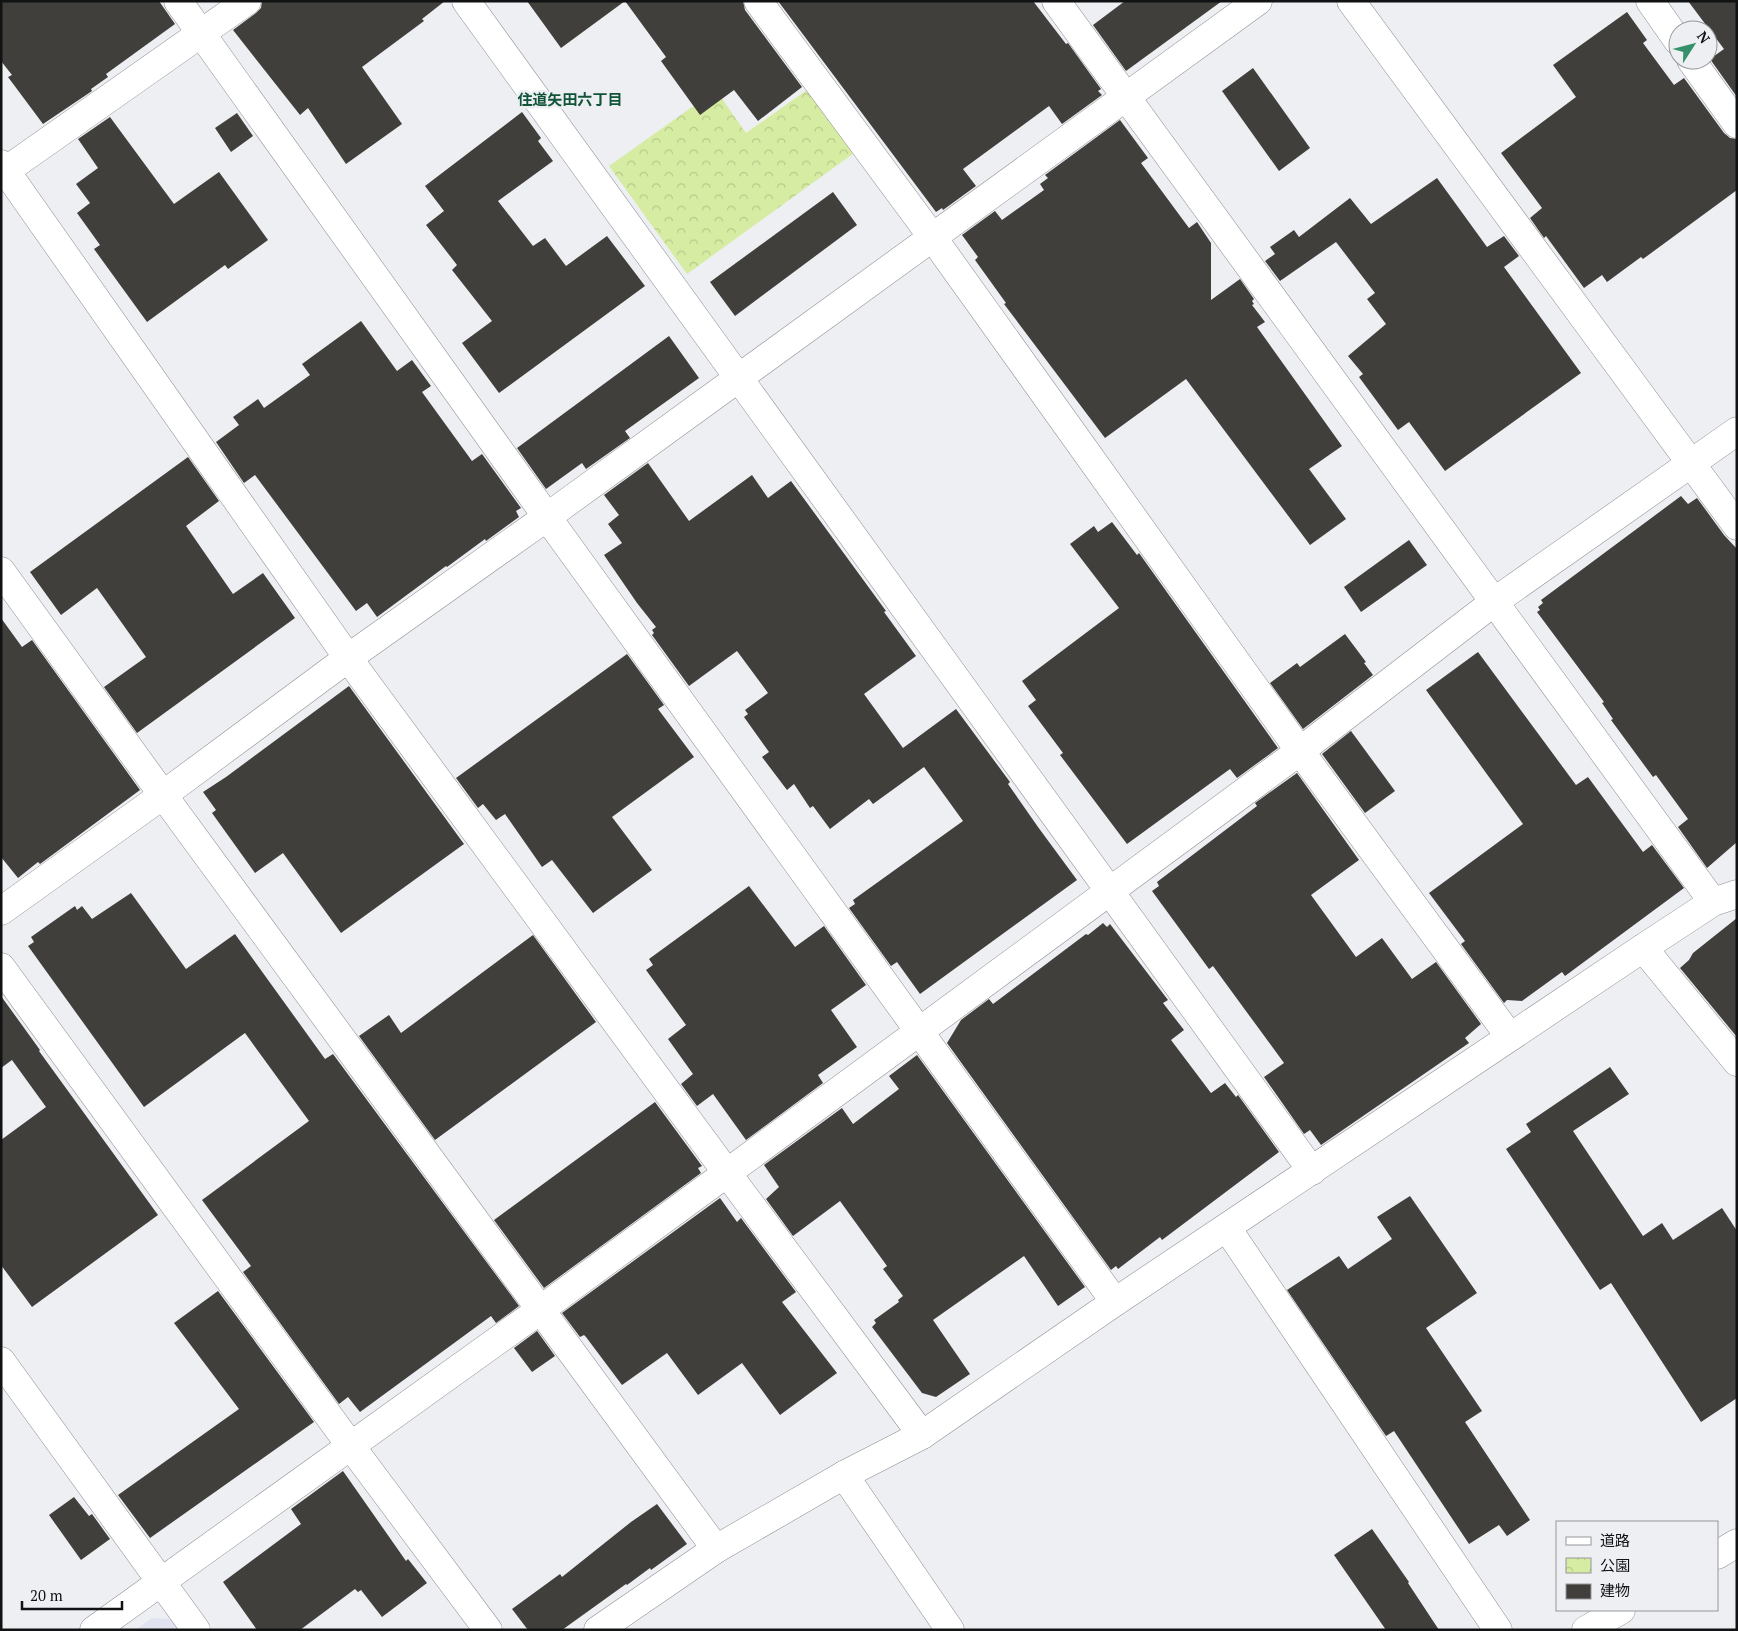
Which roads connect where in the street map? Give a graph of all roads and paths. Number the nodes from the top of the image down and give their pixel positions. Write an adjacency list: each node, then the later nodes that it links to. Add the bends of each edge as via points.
1 (178, 1): 10 (street)
2 (247, 1): 10 (street)
3 (466, 1): 16 (street)
4 (758, 1): 15 (street)
5 (1056, 1): 12 (street)
6 (1258, 1): 12 (street)
7 (1351, 1): 18 (street)
8 (1650, 1): 9 (street)
9 (1668, 27)
10 (202, 33): 14 (street); 19 (street)
11 (1698, 70): 13 (street)
12 (1125, 97): 15 (street); 22 (street)
13 (1737, 124)
14 (3, 170): 23 (street)
15 (933, 238): 16 (street); 24 (street)
16 (739, 377): 19 (street); 26 (street)
17 (1737, 431): 18 (street)
18 (1691, 464): 20 (street); 22 (street)
19 (547, 517): 23 (street); 31 (street)
20 (1737, 526)
21 (1, 571): 25 (street)
22 (1494, 603): 24 (street); 27 (street)
23 (348, 658): 25 (street); 35 (street)
24 (1300, 751): 26 (street); 32 (street)
25 (163, 795): 28 (street); 38 (street)
26 (1109, 891): 31 (street); 34 (street)
27 (1725, 898): 29 (street)
28 (1, 911)
29 (1643, 948): 32 (street); 33 (street)
30 (1, 967): 41 (street)
31 (920, 1030): 35 (street); 37 (street)
32 (1510, 1038): 34 (street)
33 (1737, 1062)
34 (1312, 1171): 36 (street)
35 (727, 1173): 38 (street); 40 (street)
36 (1227, 1228): 37 (street); 53 (street)
37 (1115, 1302): 40 (street)
38 (540, 1310): 41 (street); 44 (street)
39 (1, 1361): 46 (street)
40 (922, 1435): 42 (street)
41 (350, 1446): 46 (street); 50 (street)
42 (844, 1475): 44 (street); 52 (street)
43 (1737, 1543): 45 (street)
44 (716, 1549): 51 (street)
45 (1718, 1554)
46 (160, 1582): 48 (street); 49 (street)
47 (1619, 1611): 54 (street)
48 (94, 1630)
49 (196, 1630)
50 (488, 1630)
51 (598, 1630)
52 (950, 1630)
53 (1498, 1630)
54 (1586, 1630)

